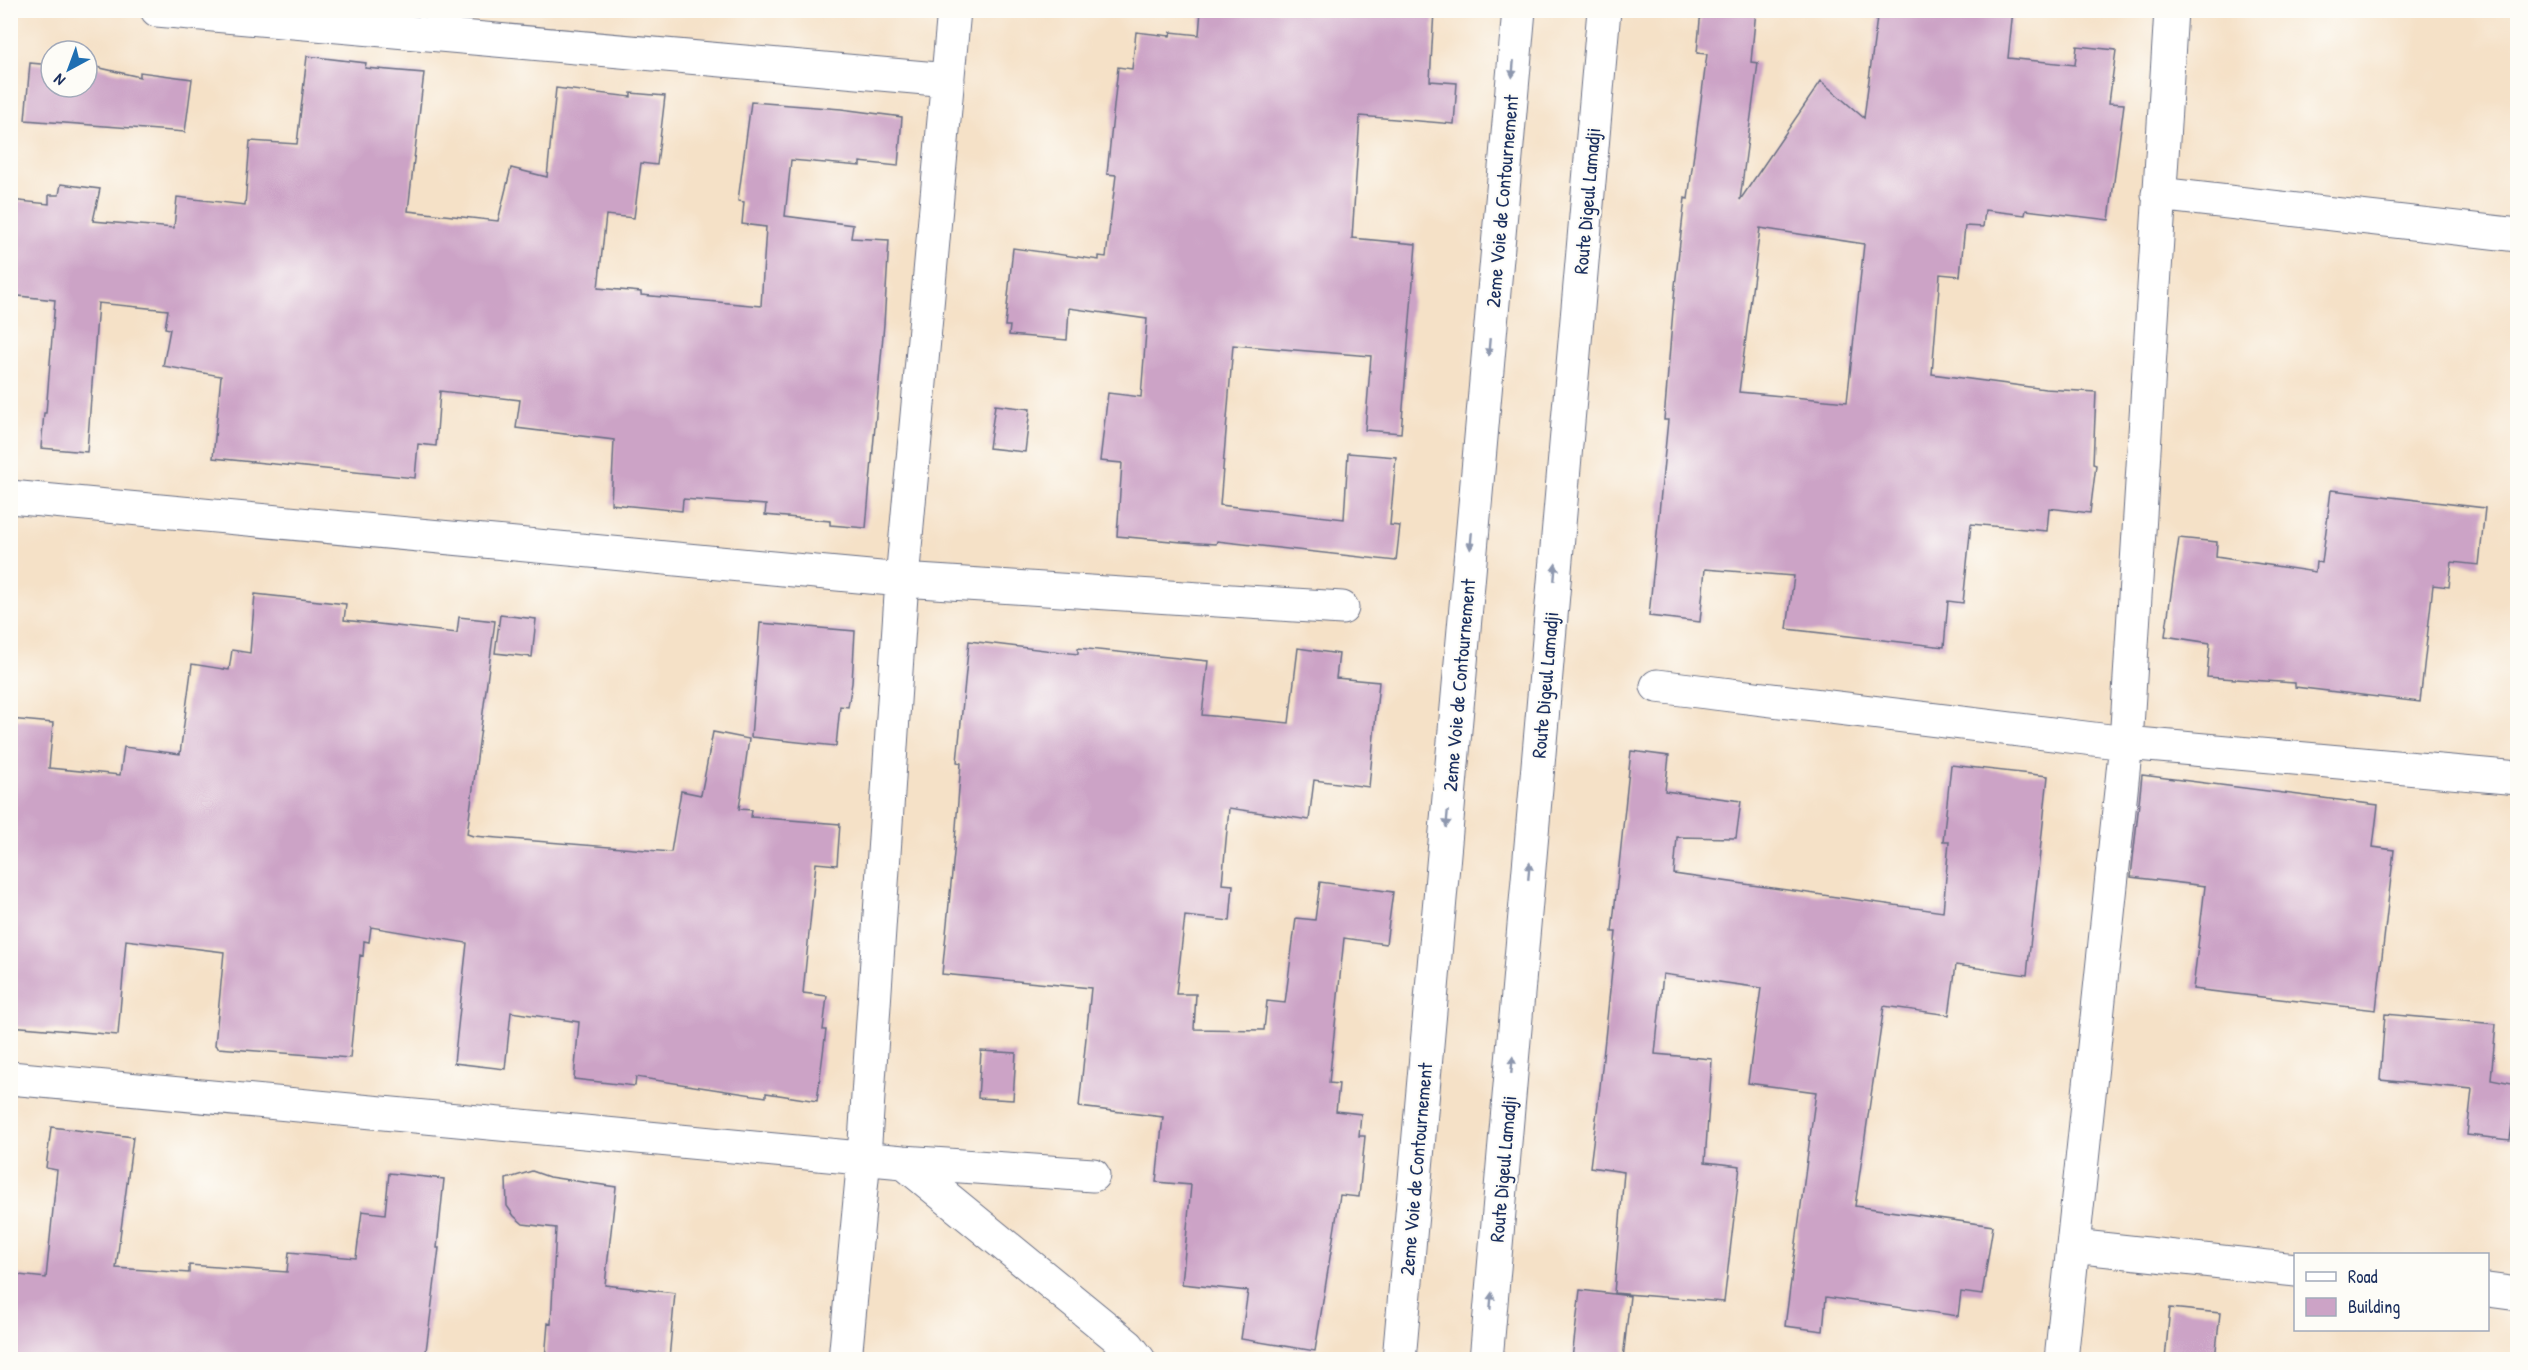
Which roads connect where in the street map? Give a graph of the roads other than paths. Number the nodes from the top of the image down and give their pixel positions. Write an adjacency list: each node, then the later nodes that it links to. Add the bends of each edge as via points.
1 (157, 10): 6 (street)
2 (954, 10): 6 (street)
3 (1519, 10): 25 (street, 2eme Voie de Contournement, one-way to 25)
4 (1604, 10): 26 (street, Route Digeul Lamadji, one-way to 4)
5 (2171, 10): 7 (street)
6 (948, 80): 10 (street)
7 (2158, 194): 8 (street); 13 (street)
8 (2517, 235)
9 (10, 497): 10 (street)
10 (902, 580): 11 (street); 16 (street)
11 (1342, 608)
12 (1658, 686): 13 (street)
13 (2126, 743): 14 (street); 19 (street)
14 (2517, 778)
15 (10, 1078): 16 (street)
16 (864, 1157): 17 (street); 23 (street)
17 (903, 1162): 18 (street); 24 (street)
18 (1093, 1175)
19 (2073, 1246): 20 (street); 27 (street)
20 (2294, 1270)
21 (2489, 1290): 22 (street)
22 (2517, 1293)
23 (844, 1359)
24 (1139, 1359)
25 (1399, 1359)
26 (1486, 1359)
27 (2061, 1359)

